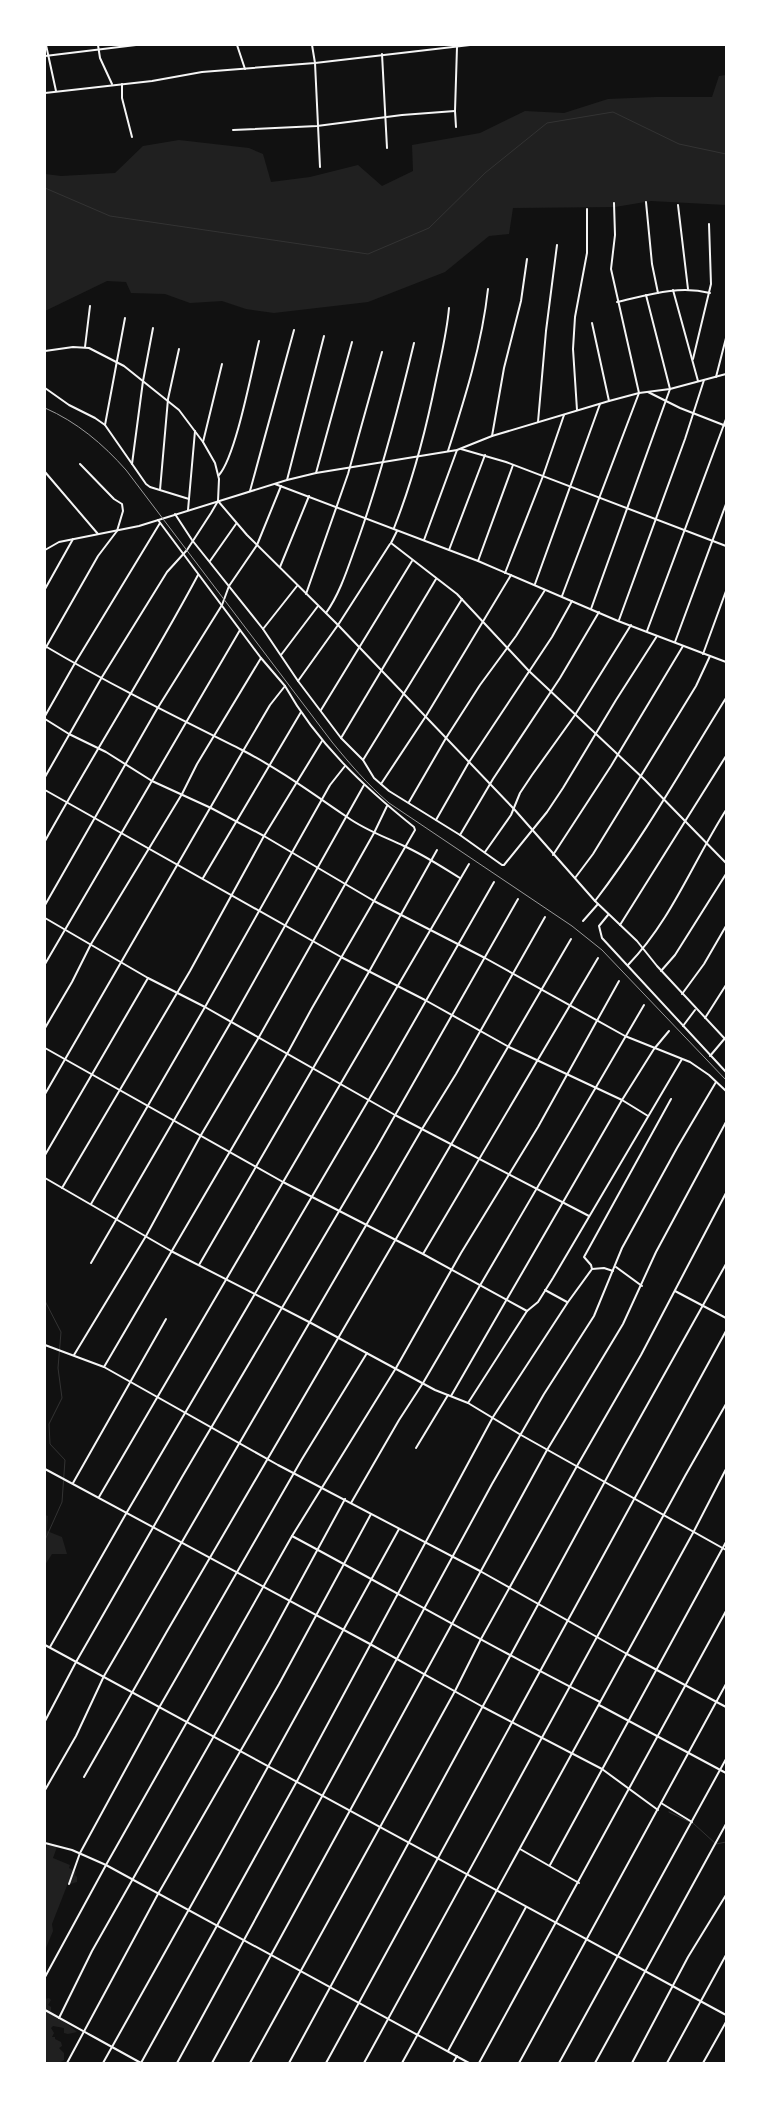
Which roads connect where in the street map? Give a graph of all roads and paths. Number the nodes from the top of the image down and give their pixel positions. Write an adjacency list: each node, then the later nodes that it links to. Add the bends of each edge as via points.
1 (46, 45): 12 (street)
2 (98, 45): 10 (street)
3 (136, 45): 10 (street)
4 (237, 45): 14 (street)
5 (313, 45): 13 (street)
6 (433, 45): 9 (street)
7 (470, 45): 8 (street)
8 (457, 46): 9 (street); 19 (street)
9 (435, 49): 11 (street)
10 (98, 50): 12 (street); 15 (street)
11 (382, 54): 13 (street); 20 (street)
12 (47, 56): 17 (street)
13 (315, 63): 14 (street); 21 (street)
14 (244, 69): 16 (street)
15 (112, 84): 16 (street); 17 (street)
16 (122, 84): 24 (street)
17 (56, 92): 18 (street)
18 (45, 93)
19 (455, 111): 20 (street); 22 (street)
20 (386, 117): 21 (street); 25 (street)
21 (317, 126): 23 (street); 26 (street)
22 (456, 127)
23 (234, 130)
24 (132, 136)
25 (387, 148)
26 (320, 167)
27 (646, 202): 37 (street)
28 (614, 203): 40 (street, via 615,235 611,262)
29 (678, 205): 35 (street)
30 (587, 209): 72 (street, via 587,252 575,317 573,349)
31 (709, 224): 38 (street)
32 (557, 245): 76 (street)
33 (526, 259): 80 (street, via 521,301 504,368)
34 (488, 289): 84 (street, via 473,365)
35 (688, 289): 36 (street); 38 (street)
36 (673, 290): 37 (street); 56 (street)
37 (658, 292): 39 (street)
38 (710, 294): 56 (street)
39 (646, 295): 40 (street); 65 (street)
40 (617, 302): 67 (street)
41 (90, 306): 52 (street)
42 (449, 308): 86 (street)
43 (125, 318): 57 (street)
44 (592, 323): 69 (street)
45 (153, 328): 62 (street)
46 (294, 330): 101 (street)
47 (324, 336): 96 (street)
48 (726, 338): 60 (street)
49 (259, 341): 94 (street, via 238,426 226,466)
50 (352, 342): 93 (street)
51 (414, 343): 87 (street)
52 (85, 347): 54 (street); 57 (street)
53 (179, 349): 68 (street)
54 (45, 351)
55 (382, 352): 91 (street)
56 (693, 360): 63 (street)
57 (117, 362): 62 (street); 77 (street)
58 (222, 364): 81 (street)
59 (726, 374): 60 (street)
60 (716, 377): 61 (street)
61 (704, 380): 63 (street); 73 (street)
62 (143, 381): 68 (street); 89 (street)
63 (698, 381): 65 (street)
64 (45, 388): 77 (street)
65 (670, 389): 66 (street); 70 (street)
66 (648, 392): 67 (street); 70 (street)
67 (639, 393): 69 (street); 103 (street)
68 (168, 399): 79 (street); 100 (street)
69 (609, 401): 71 (street)
70 (667, 402): 73 (street); 108 (street)
71 (600, 404): 72 (street); 99 (street)
72 (577, 410): 74 (street)
73 (693, 413): 78 (street); 112 (street)
74 (564, 415): 76 (street); 95 (street)
75 (726, 419): 78 (street)
76 (538, 422): 80 (street)
77 (105, 425): 89 (street)
78 (725, 425): 116 (street)
79 (195, 430): 81 (street); 104 (street)
80 (492, 436): 82 (street)
81 (203, 442): 94 (street)
82 (460, 448): 83 (street); 85 (street)
83 (457, 450): 84 (street); 122 (street)
84 (448, 451): 86 (street)
85 (485, 455): 90 (street); 128 (street)
86 (418, 456): 87 (street); 115 (street)
87 (383, 463): 91 (street); 111 (street)
88 (80, 464): 117 (street, via 123,506)
89 (132, 464): 100 (street, via 146,484)
90 (513, 465): 95 (street); 132 (street)
91 (350, 468): 93 (street); 107 (street)
92 (45, 472): 119 (street)
93 (316, 473): 96 (street)
94 (219, 475): 105 (street)
95 (543, 476): 99 (street); 134 (street)
96 (287, 480): 97 (street)
97 (274, 484): 98 (street); 101 (street)
98 (281, 486): 102 (street); 125 (street)
99 (570, 486): 103 (street); 138 (street)
100 (160, 490): 104 (street)
101 (250, 491): 105 (street)
102 (309, 496): 107 (street); 133 (street)
103 (598, 498): 108 (street); 145 (street)
104 (189, 499): 109 (street)
105 (218, 501): 109 (street); 114 (street); 121 (street)
106 (726, 504): 123 (street)
107 (336, 507): 111 (street); 144 (street)
108 (627, 508): 112 (street); 150 (street)
109 (188, 510): 110 (street)
110 (175, 514): 113 (street); 121 (street)
111 (365, 518): 115 (street); 152 (street, via 339,588)
112 (656, 519): 116 (street); 153 (street)
113 (159, 521): 117 (street); 129 (street); 171 (street)
114 (237, 524): 125 (street); 131 (street)
115 (393, 529): 118 (street)
116 (684, 530): 123 (street); 159 (street)
117 (117, 531): 119 (street); 163 (street, via 98,556)
118 (397, 531): 122 (street); 124 (street)
119 (98, 534): 120 (street)
120 (74, 539): 127 (street, via 59,542); 142 (street)
121 (192, 540): 129 (street); 131 (street)
122 (424, 540): 128 (street)
123 (712, 541): 126 (street); 161 (street)
124 (391, 544): 130 (street); 155 (street)
125 (257, 545): 133 (street); 139 (street)
126 (726, 546)
127 (45, 550)
128 (449, 550): 132 (street)
129 (184, 554): 135 (street); 174 (street, via 167,572)
130 (413, 560): 137 (street); 164 (street)
131 (210, 561): 139 (street)
132 (478, 561): 134 (street)
133 (280, 568): 140 (street)
134 (505, 573): 136 (street)
135 (198, 575): 148 (street); 178 (street)
136 (511, 575): 138 (street); 154 (street)
137 (437, 578): 146 (street); 172 (street)
138 (535, 584): 141 (street)
139 (229, 586): 148 (street); 158 (street)
140 (297, 586): 144 (street); 158 (street)
141 (545, 589): 145 (street); 165 (street)
142 (45, 590)
143 (726, 591): 166 (street)
144 (306, 594): 149 (street)
145 (562, 596): 147 (street)
146 (462, 599): 154 (street); 179 (street)
147 (572, 600): 150 (street); 173 (street)
148 (222, 605): 157 (street); 181 (street)
149 (318, 606): 152 (street); 167 (street)
150 (591, 609): 151 (street)
151 (599, 612): 153 (street); 177 (street)
152 (326, 613): 155 (street)
153 (618, 621): 156 (street)
154 (483, 622): 165 (street); 185 (street)
155 (338, 625): 164 (street); 175 (street)
156 (631, 625): 159 (street); 184 (street)
157 (240, 630): 169 (street); 187 (street)
158 (263, 630): 167 (street)
159 (647, 631): 160 (street)
160 (657, 636): 161 (street); 189 (street)
161 (674, 642): 162 (street)
162 (684, 646): 166 (street); 196 (street)
163 (46, 647): 171 (street)
164 (360, 648): 172 (street); 182 (street)
165 (508, 648): 173 (street); 192 (street)
166 (703, 654): 168 (street)
167 (281, 655): 175 (street)
168 (710, 656): 170 (street); 204 (street, via 696,686)
169 (261, 658): 176 (street); 190 (street)
170 (726, 662)
171 (75, 663): 174 (street); 186 (street)
172 (382, 671): 179 (street); 191 (street)
173 (529, 671): 177 (street); 199 (street)
174 (102, 677): 178 (street); 188 (street)
175 (298, 681): 182 (street)
176 (285, 686): 183 (street); 195 (street)
177 (550, 692): 184 (street); 208 (street)
178 (131, 694): 181 (street); 194 (street)
179 (404, 694): 185 (street); 198 (street)
180 (726, 698): 213 (street)
181 (157, 709): 187 (street); 200 (street)
182 (321, 710): 191 (street)
183 (302, 712): 193 (street); 201 (street)
184 (575, 714): 189 (street); 218 (street, via 520,793)
185 (426, 716): 192 (street); 207 (street)
186 (45, 718): 188 (street)
187 (186, 723): 190 (street); 205 (street)
188 (69, 734): 194 (street); 203 (street)
189 (595, 734): 196 (street); 225 (street, via 547,812)
190 (213, 737): 195 (street); 211 (street)
191 (341, 738): 198 (street)
192 (446, 738): 199 (street); 214 (street)
193 (322, 740): 202 (street); 206 (street)
194 (98, 748): 200 (street); 215 (street)
195 (243, 751): 201 (street); 217 (street)
196 (618, 755): 204 (street); 237 (street)
197 (726, 756): 223 (street)
198 (362, 760): 207 (street)
199 (469, 762): 208 (street); 222 (street)
200 (126, 765): 205 (street); 221 (street)
201 (269, 766): 206 (street); 224 (street)
202 (345, 766): 209 (street); 212 (street)
203 (45, 776)
204 (641, 777): 213 (street); 245 (street)
205 (152, 781): 211 (street); 227 (street)
206 (297, 782): 212 (street); 229 (street)
207 (381, 784): 214 (street)
208 (490, 784): 218 (street); 228 (street)
209 (364, 785): 216 (street); 220 (street)
210 (45, 790): 215 (street)
211 (182, 794): 217 (street); 233 (street)
212 (323, 799): 220 (street); 235 (street)
213 (664, 801): 223 (street); 252 (street)
214 (409, 802): 222 (street)
215 (66, 803): 221 (street); 230 (street)
216 (387, 806): 226 (street); 232 (street, via 415,828)
217 (211, 808): 224 (street); 240 (street)
218 (514, 809): 225 (street); 236 (street)
219 (726, 810): 231 (street)
220 (346, 817): 226 (street); 242 (street)
221 (95, 819): 227 (street); 254 (street)
222 (436, 820): 228 (street)
223 (685, 821): 231 (street); 262 (street)
224 (236, 822): 229 (street); 246 (street)
225 (531, 830): 236 (street, via 504,865); 237 (street)
226 (374, 833): 232 (street); 248 (street)
227 (121, 834): 233 (street); 264 (street)
228 (460, 835): 236 (street)
229 (264, 836): 235 (street); 249 (street)
230 (45, 841)
231 (706, 842): 239 (street); 270 (street)
232 (406, 847): 238 (street); 251 (street)
233 (150, 848): 240 (street); 268 (street)
234 (436, 850): 238 (street)
235 (293, 852): 242 (street); 255 (street)
236 (485, 852)
237 (553, 855): 245 (street)
238 (430, 861): 244 (street); 256 (street)
239 (726, 862)
240 (177, 864): 246 (street); 274 (street)
241 (469, 864): 244 (street)
242 (318, 868): 248 (street); 261 (street)
243 (726, 874): 278 (street)
244 (460, 878): 265 (street)
245 (575, 878): 252 (street)
246 (203, 879): 249 (street)
247 (494, 882): 269 (street)
248 (344, 885): 251 (street); 267 (street)
249 (232, 895): 255 (street); 286 (street)
250 (518, 899): 272 (street)
251 (374, 901): 256 (street); 271 (street)
252 (595, 901): 253 (street)
253 (598, 904): 257 (street); 260 (street)
254 (45, 905)
255 (260, 911): 261 (street); 291 (street)
256 (400, 915): 265 (street); 277 (street)
257 (608, 915): 262 (street); 276 (street, via 599,926 600,934)
258 (545, 917): 279 (street)
259 (45, 918): 264 (street)
260 (583, 921)
261 (286, 925): 267 (street); 296 (street)
262 (620, 925): 270 (street)
263 (726, 926): 287 (street)
264 (66, 929): 268 (street); 275 (street)
265 (431, 931): 269 (street); 283 (street)
266 (571, 939): 284 (street)
267 (313, 941): 271 (street); 302 (street)
268 (91, 944): 274 (street); 298 (street)
269 (457, 945): 272 (street); 288 (street)
270 (644, 949): 276 (street); 278 (street)
271 (341, 957): 277 (street); 307 (street)
272 (485, 958): 279 (street); 293 (street)
273 (598, 958): 289 (street)
274 (120, 961): 280 (street); 309 (street)
275 (45, 964)
276 (628, 965): 297 (street)
277 (370, 970): 283 (street); 312 (street)
278 (661, 971): 287 (street)
279 (513, 974): 284 (street); 299 (street)
280 (148, 978): 286 (street); 315 (street)
281 (619, 981): 295 (street)
282 (726, 985): 285 (street)
283 (398, 986): 288 (street); 317 (street)
284 (540, 989): 289 (street); 304 (street)
285 (725, 990): 294 (street)
286 (176, 993): 291 (street); 319 (street)
287 (682, 994): 292 (street)
288 (425, 1000): 293 (street); 322 (street)
289 (570, 1005): 295 (street); 311 (street)
290 (644, 1005): 301 (street)
291 (205, 1008): 296 (street); 325 (street)
292 (696, 1009): 294 (street); 297 (street)
293 (452, 1015): 299 (street); 326 (street)
294 (705, 1018): 303 (street)
295 (597, 1020): 301 (street); 314 (street)
296 (231, 1022): 302 (street); 328 (street)
297 (683, 1026): 308 (street)
298 (45, 1028)
299 (480, 1031): 304 (street); 330 (street)
300 (669, 1031): 306 (street)
301 (625, 1036): 306 (street); 318 (street)
302 (259, 1038): 307 (street); 331 (street)
303 (725, 1039): 308 (street)
304 (509, 1047): 311 (street); 332 (street)
305 (45, 1048): 309 (street)
306 (654, 1048): 310 (street); 324 (street)
307 (287, 1054): 312 (street); 333 (street)
308 (710, 1056): 313 (street)
309 (65, 1059): 315 (street); 321 (street)
310 (682, 1059): 316 (street, via 700,1068); 327 (street)
311 (538, 1061): 314 (street); 335 (street)
312 (312, 1068): 317 (street); 336 (street)
313 (726, 1072)
314 (568, 1073): 318 (street); 337 (street)
315 (91, 1074): 319 (street); 334 (street)
316 (716, 1082): 320 (street); 357 (street, via 622,1248)
317 (340, 1084): 322 (street); 339 (street)
318 (596, 1088): 324 (street); 341 (street)
319 (118, 1090): 325 (street); 340 (street)
320 (726, 1091)
321 (45, 1094)
322 (368, 1099): 326 (street); 343 (street)
323 (671, 1099): 358 (street, via 584,1257)
324 (622, 1100): 327 (street); 344 (street)
325 (147, 1105): 328 (street); 345 (street)
326 (395, 1115): 330 (street); 346 (street)
327 (648, 1116): 347 (street)
328 (173, 1120): 331 (street); 348 (street)
329 (726, 1122): 363 (street, via 656,1252)
330 (422, 1129): 332 (street); 349 (street)
331 (201, 1135): 333 (street); 350 (street)
332 (452, 1144): 335 (street); 351 (street)
333 (230, 1151): 336 (street); 352 (street)
334 (45, 1155)
335 (480, 1159): 337 (street); 353 (street)
336 (256, 1165): 339 (street); 356 (street)
337 (509, 1176): 341 (street); 359 (street)
338 (45, 1178): 340 (street)
339 (284, 1182): 343 (street); 361 (street)
340 (62, 1188): 345 (street)
341 (537, 1190): 344 (street); 362 (street)
342 (726, 1192): 365 (street)
343 (312, 1197): 346 (street); 366 (street)
344 (564, 1203): 347 (street); 367 (street)
345 (90, 1204): 348 (street)
346 (339, 1211): 349 (street); 370 (street)
347 (589, 1216): 364 (street)
348 (116, 1219): 350 (street); 354 (street)
349 (367, 1226): 351 (street); 374 (street)
350 (146, 1236): 352 (street); 379 (street)
351 (395, 1240): 353 (street); 376 (street)
352 (171, 1251): 356 (street); 380 (street)
353 (423, 1254): 359 (street)
354 (92, 1263)
355 (726, 1264): 369 (street)
356 (199, 1265): 361 (street)
357 (616, 1267): 360 (street); 363 (street)
358 (592, 1269): 360 (street, via 604,1268); 368 (street)
359 (452, 1270): 362 (street); 381 (street)
360 (614, 1272): 391 (street, via 583,1334)
361 (227, 1279): 366 (street); 385 (street)
362 (480, 1284): 367 (street); 383 (street)
363 (642, 1286): 394 (street, via 604,1357)
364 (545, 1290): 368 (street); 371 (street)
365 (674, 1290): 369 (street); 396 (street)
366 (255, 1294): 370 (street); 388 (street)
367 (507, 1300): 371 (street); 384 (street)
368 (568, 1302): 389 (street)
369 (704, 1306): 372 (street); 400 (street)
370 (281, 1308): 374 (street); 390 (street)
371 (527, 1311): 386 (street)
372 (726, 1318)
373 (166, 1319): 382 (street)
374 (311, 1322): 376 (street); 392 (street)
375 (726, 1330): 404 (street)
376 (338, 1338): 378 (street); 395 (street)
377 (45, 1345): 379 (street)
378 (367, 1352): 381 (street); 399 (street)
379 (74, 1355): 380 (street)
380 (104, 1367): 382 (street)
381 (396, 1368): 383 (street); 402 (street)
382 (129, 1382): 385 (street); 401 (street)
383 (423, 1383): 384 (street); 406 (street)
384 (450, 1396): 386 (street); 393 (street)
385 (157, 1397): 388 (street); 403 (street)
386 (468, 1403): 389 (street)
387 (726, 1404): 409 (street)
388 (186, 1413): 390 (street); 407 (street)
389 (493, 1417): 391 (street); 416 (street)
390 (212, 1428): 392 (street); 410 (street)
391 (521, 1435): 394 (street); 419 (street)
392 (240, 1444): 395 (street); 414 (street)
393 (416, 1448)
394 (547, 1450): 396 (street); 422 (street)
395 (267, 1460): 399 (street); 420 (street)
396 (577, 1466): 400 (street); 425 (street)
397 (45, 1469): 401 (street)
398 (726, 1469): 412 (street)
399 (294, 1473): 402 (street); 423 (street)
400 (606, 1482): 404 (street); 429 (street)
401 (73, 1483): 403 (street)
402 (322, 1487): 405 (street); 413 (street)
403 (99, 1497): 407 (street)
404 (635, 1498): 409 (street); 433 (street)
405 (345, 1499): 406 (street); 418 (street)
406 (351, 1503): 408 (street)
407 (127, 1512): 410 (street); 440 (street)
408 (371, 1514): 411 (street); 421 (street)
409 (664, 1514): 412 (street); 436 (street)
410 (154, 1527): 414 (street); 444 (street)
411 (399, 1529): 416 (street); 424 (street)
412 (694, 1531): 417 (street); 441 (street)
413 (292, 1536): 418 (street); 426 (street)
414 (182, 1542): 420 (street); 448 (street)
415 (726, 1542): 417 (street)
416 (425, 1543): 419 (street); 427 (street)
417 (725, 1549): 445 (street)
418 (318, 1550): 421 (street); 428 (street)
419 (453, 1556): 422 (street); 430 (street)
420 (210, 1558): 423 (street); 453 (street)
421 (344, 1564): 424 (street); 432 (street)
422 (480, 1571): 425 (street); 434 (street)
423 (238, 1573): 426 (street); 457 (street)
424 (371, 1579): 427 (street); 435 (street)
425 (510, 1587): 429 (street); 437 (street)
426 (264, 1588): 428 (street); 461 (street)
427 (398, 1594): 430 (street); 438 (street)
428 (290, 1601): 432 (street); 464 (street)
429 (540, 1603): 433 (street); 442 (street)
430 (425, 1608): 434 (street); 443 (street)
431 (726, 1611): 449 (street)
432 (317, 1616): 435 (street); 467 (street)
433 (569, 1620): 436 (street); 446 (street)
434 (452, 1623): 437 (street); 447 (street)
435 (344, 1630): 438 (street); 471 (street)
436 (599, 1636): 441 (street); 451 (street)
437 (481, 1639): 442 (street); 452 (street)
438 (370, 1644): 443 (street); 476 (street)
439 (45, 1645): 440 (street)
440 (50, 1648): 444 (street)
441 (627, 1654): 445 (street); 455 (street)
442 (510, 1656): 446 (street); 458 (street)
443 (397, 1659): 447 (street); 479 (street)
444 (76, 1662): 448 (street); 460 (street)
445 (657, 1670): 449 (street); 462 (street)
446 (540, 1672): 451 (street); 463 (street)
447 (425, 1675): 452 (street); 481 (street)
448 (104, 1676): 453 (street); 477 (street, via 76,1736)
449 (687, 1684): 454 (street); 465 (street)
450 (726, 1684): 454 (street)
451 (569, 1686): 455 (street); 466 (street)
452 (455, 1691): 458 (street); 485 (street)
453 (134, 1692): 457 (street); 475 (street)
454 (716, 1701): 459 (street); 468 (street)
455 (600, 1702): 456 (street)
456 (599, 1705): 462 (street); 469 (street)
457 (160, 1706): 461 (street); 489 (street)
458 (483, 1707): 463 (street); 486 (street)
459 (726, 1707)
460 (45, 1721)
461 (188, 1721): 464 (street); 491 (street)
462 (629, 1721): 465 (street); 472 (street)
463 (512, 1723): 466 (street); 490 (street)
464 (213, 1735): 467 (street); 494 (street)
465 (658, 1736): 468 (street); 478 (street)
466 (542, 1737): 469 (street); 493 (street)
467 (241, 1751): 471 (street); 498 (street)
468 (688, 1752): 473 (street); 480 (street)
469 (571, 1754): 472 (street); 488 (street)
470 (726, 1759): 473 (street)
471 (269, 1766): 476 (street); 501 (street)
472 (602, 1769): 478 (street); 492 (street)
473 (720, 1770): 474 (street); 483 (street)
474 (726, 1773)
475 (84, 1777)
476 (297, 1781): 479 (street); 503 (street)
477 (45, 1790)
478 (630, 1790): 482 (street); 495 (street)
479 (322, 1795): 481 (street); 505 (street)
480 (662, 1803): 482 (street); 483 (street)
481 (350, 1810): 485 (street); 506 (street)
482 (658, 1810): 504 (street)
483 (692, 1822): 508 (street)
484 (726, 1824): 510 (street)
485 (379, 1826): 486 (street); 509 (street)
486 (409, 1842): 490 (street); 512 (street)
487 (45, 1843): 489 (street)
488 (520, 1849): 492 (street); 497 (street)
489 (80, 1853): 491 (street); 496 (street)
490 (437, 1858): 493 (street); 515 (street)
491 (106, 1864): 494 (street); 511 (street)
492 (550, 1866): 495 (street)
493 (467, 1875): 497 (street); 519 (street)
494 (133, 1880): 498 (street); 518 (street, via 92,1951)
495 (579, 1883): 502 (street)
496 (69, 1884)
497 (496, 1891): 500 (street); 522 (street)
498 (158, 1894): 501 (street); 521 (street)
499 (726, 1895): 513 (street)
500 (526, 1907): 502 (street); 524 (street)
501 (188, 1911): 503 (street); 523 (street)
502 (556, 1923): 504 (street); 538 (street)
503 (217, 1925): 505 (street); 528 (street)
504 (586, 1939): 508 (street); 539 (street)
505 (244, 1940): 506 (street); 529 (street)
506 (272, 1955): 509 (street); 530 (street)
507 (726, 1955): 514 (street)
508 (616, 1956): 510 (street); 540 (street)
509 (301, 1970): 512 (street); 531 (street)
510 (645, 1972): 513 (street); 541 (street)
511 (45, 1977)
512 (331, 1986): 515 (street); 532 (street)
513 (673, 1986): 514 (street); 542 (street)
514 (700, 2002): 517 (street); 543 (street)
515 (360, 2003): 519 (street); 533 (street)
516 (45, 2010): 518 (street)
517 (726, 2015)
518 (59, 2018): 521 (street)
519 (389, 2018): 522 (street); 534 (street)
520 (726, 2022): 544 (street)
521 (85, 2031): 523 (street); 526 (street)
522 (418, 2035): 524 (street); 535 (street)
523 (110, 2046): 527 (street); 528 (street)
524 (448, 2051): 525 (street)
525 (457, 2056): 536 (street); 537 (street)
526 (67, 2063)
527 (102, 2063)
528 (141, 2063)
529 (177, 2063)
530 (212, 2063)
531 (250, 2063)
532 (289, 2063)
533 (326, 2063)
534 (364, 2063)
535 (402, 2063)
536 (453, 2063)
537 (469, 2063)
538 (480, 2063)
539 (519, 2063)
540 (559, 2063)
541 (595, 2063)
542 (632, 2063)
543 (667, 2063)
544 (703, 2063)

